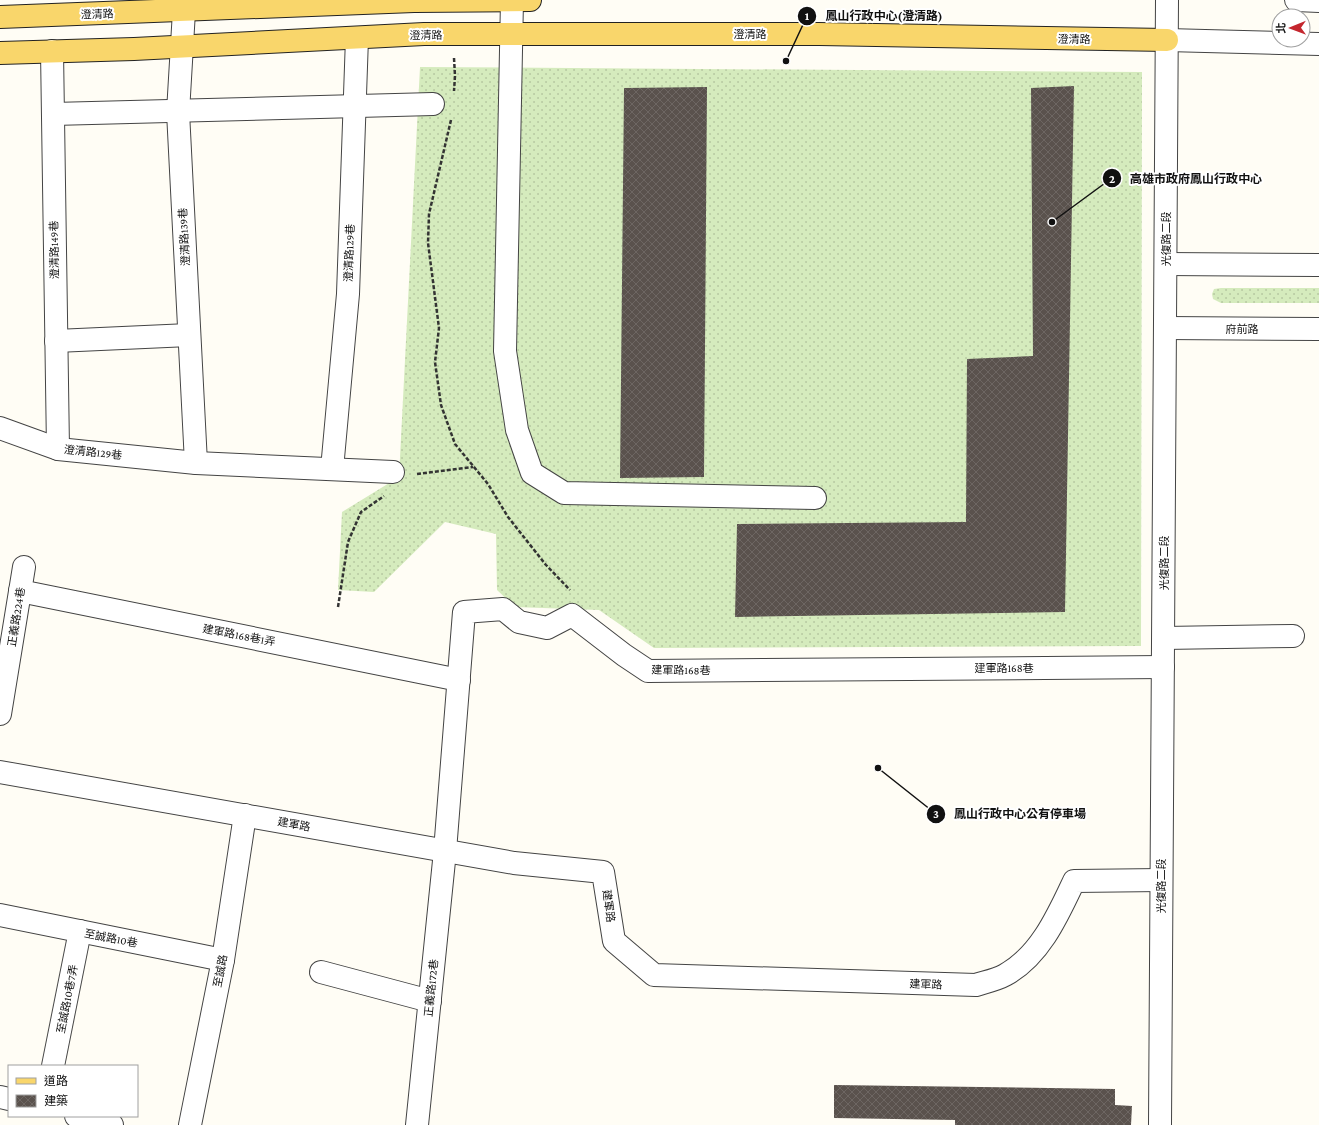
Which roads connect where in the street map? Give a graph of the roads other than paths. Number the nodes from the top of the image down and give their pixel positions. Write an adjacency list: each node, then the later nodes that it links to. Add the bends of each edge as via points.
1 (512, 0): 2 (main road, 澄清路); 6 (main road, 澄清路, via 414,1); 8 (street)
2 (530, 0)
3 (1167, 0): 10 (street, 光復路二段)
4 (1296, 0): 5 (street)
5 (1319, 1)
6 (184, 11): 7 (main road, 澄清路); 12 (street, 澄清路139巷)
7 (0, 17)
8 (513, 34): 9 (main road, 澄清路); 10 (main road, 澄清路, via 819,34); 30 (street, via 506,352 517,430 532,473 564,493)
9 (357, 38): 12 (main road, 澄清路); 16 (street, 澄清路129巷)
10 (1167, 40): 11 (street, 澄清路); 19 (street, 光復路二段)
11 (1319, 44)
12 (182, 46): 13 (main road, 澄清路); 14 (main road, 澄清路); 17 (street, 澄清路139巷)
13 (52, 51): 14 (main road, 澄清路); 18 (street, 澄清路149巷)
14 (0, 52)
15 (446, 105): 16 (street)
16 (353, 106): 17 (street); 28 (street, 澄清路129巷, via 348,294)
17 (178, 112): 18 (street); 23 (street, 澄清路139巷)
18 (53, 114): 24 (street, 澄清路149巷)
19 (1166, 264): 20 (street); 21 (street, 光復路二段)
20 (1319, 265)
21 (1166, 328): 22 (street, 府前路); 34 (street, 光復路二段)
22 (1319, 329)
23 (189, 335): 24 (street); 27 (street, 澄清路139巷)
24 (56, 341): 26 (street, 澄清路149巷)
25 (0, 428): 26 (street, 澄清路129巷)
26 (58, 449): 27 (street, 澄清路129巷)
27 (196, 463): 28 (street, 澄清路129巷)
28 (332, 469): 29 (street, 澄清路129巷)
29 (402, 474)
30 (815, 498)
31 (24, 567): 32 (street, 正義路224巷)
32 (20, 591): 36 (street, 建軍路168巷1弄); 37 (street, 正義路224巷)
33 (1293, 636): 34 (street)
34 (1164, 638): 35 (street, 光復路二段)
35 (1163, 667): 36 (street, 建軍路168巷, via 648,670 572,615 547,628 519,622 503,609 464,612); 41 (street, 光復路二段)
36 (459, 680): 40 (street)
37 (0, 714)
38 (0, 772): 39 (street, 建軍路)
39 (245, 815): 40 (street, 建軍路); 44 (street, 至誠路)
40 (445, 851): 41 (street, 建軍路, via 514,863 604,872 614,941 654,975 976,985 1005,975 1029,957 1056,918 1074,881); 46 (street, 正義路172巷)
41 (1161, 880): 52 (street, 光復路二段)
42 (0, 915): 43 (street, 至誠路10巷)
43 (80, 931): 44 (street, 至誠路10巷); 47 (street, 至誠路10巷7弄)
44 (223, 960): 50 (street, 至誠路)
45 (321, 972): 46 (street)
46 (430, 1000): 51 (street, 正義路172巷)
47 (53, 1065)
48 (80, 1117): 49 (street)
49 (112, 1125)
50 (190, 1125)
51 (417, 1125)
52 (1160, 1125)

